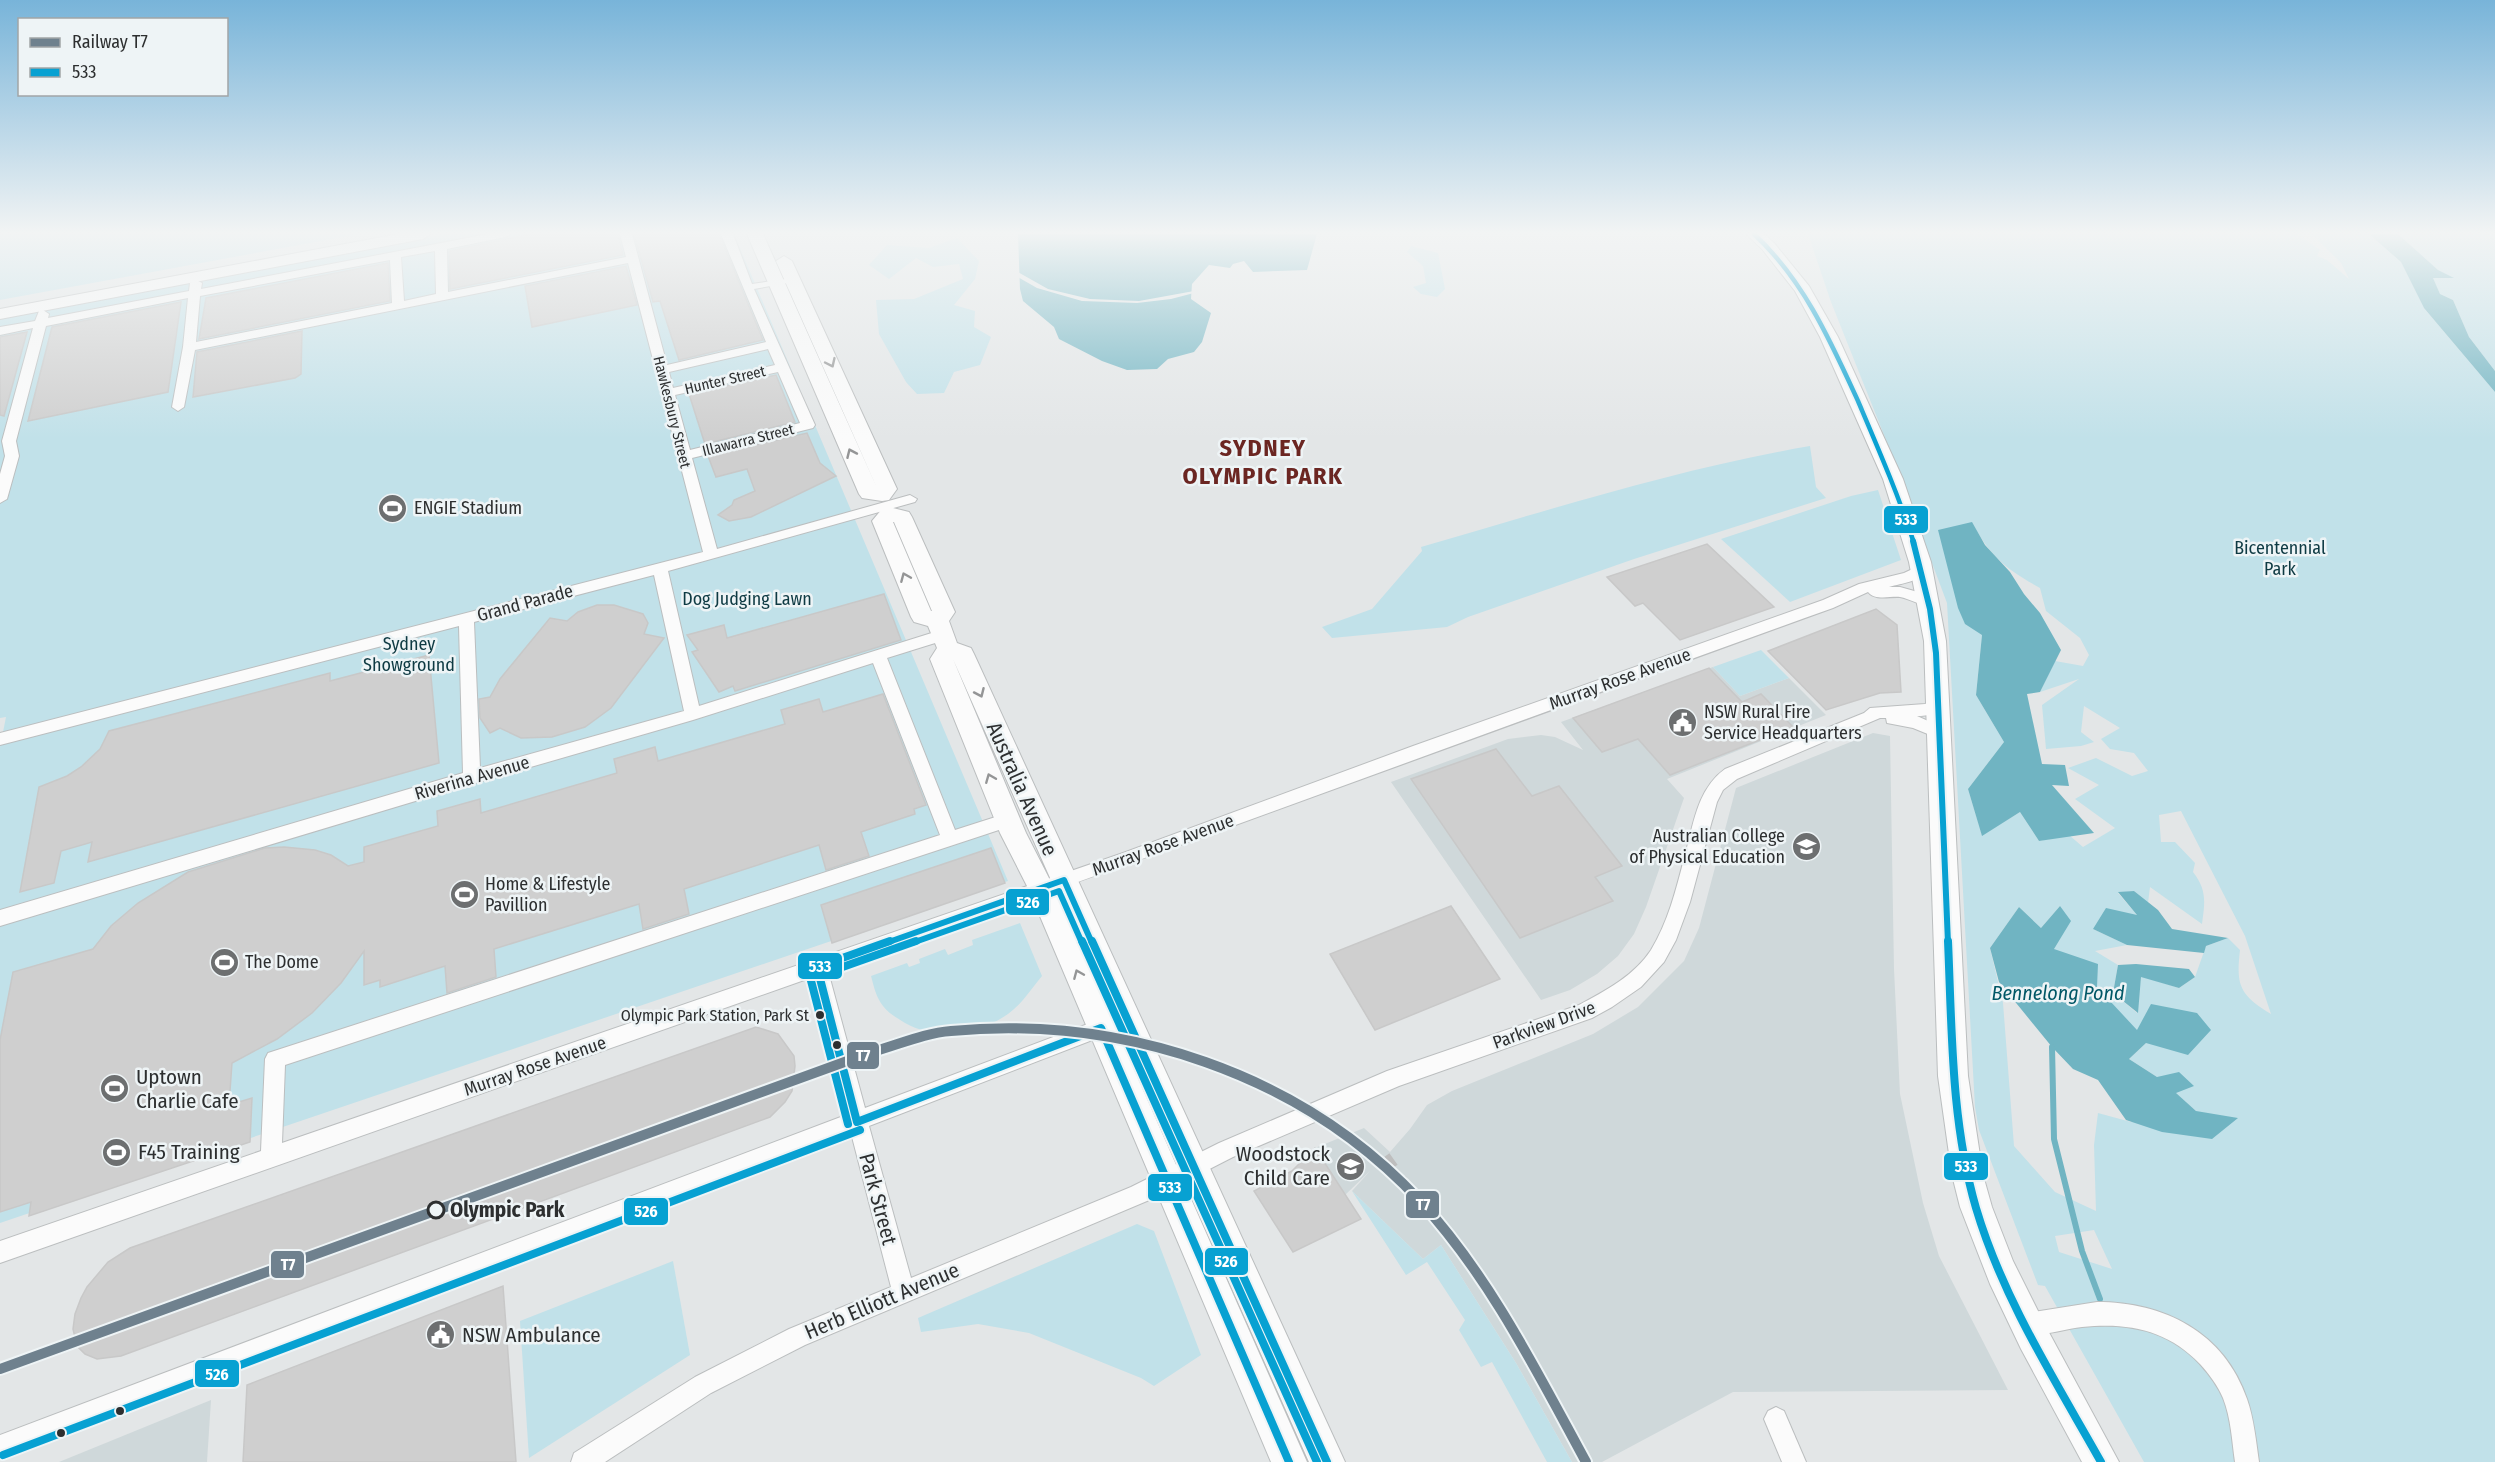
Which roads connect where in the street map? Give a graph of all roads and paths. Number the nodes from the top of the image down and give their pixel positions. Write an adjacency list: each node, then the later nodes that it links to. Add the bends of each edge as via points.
1 (71, 302): 12 (main road)
2 (82, 302): 12 (main road)
3 (194, 302): 16 (street)
4 (398, 302): 11 (street)
5 (416, 302): 11 (street)
6 (644, 302): 18 (street, Hawkesbury Street)
7 (770, 302): 15 (street, Illawarra Street)
8 (777, 302): 24 (main road, via 869,494)
9 (1810, 302): 27 (main road, via 1893,479)
10 (0, 306): 12 (main road)
11 (398, 306): 16 (street)
12 (44, 308): 13 (main road); 14 (street); 22 (street, via 9,441 12,456)
13 (0, 314)
14 (0, 331)
15 (774, 344): 17 (street, Illawarra Street); 18 (street)
16 (189, 347): 20 (street)
17 (783, 367): 19 (street, Hunter Street); 21 (street, Illawarra Street, via 808,425)
18 (661, 370): 19 (street, Hawkesbury Street)
19 (668, 393): 21 (street, Hawkesbury Street)
20 (178, 407)
21 (683, 456): 25 (street, Hawkesbury Street)
22 (0, 499)
23 (910, 499): 24 (street, Grand Parade)
24 (886, 505): 25 (street, Grand Parade); 31 (main road, Australia Avenue, via 882,521 922,617)
25 (711, 555): 26 (street, Grand Parade)
26 (660, 567): 30 (street, Grand Parade); 33 (street)
27 (1922, 570): 28 (street, Murray Rose Avenue); 29 (main road)
28 (1848, 596): 29 (street, Murray Rose Avenue, via 1885,591); 40 (street, Murray Rose Avenue)
29 (1927, 600): 35 (main road, via 1935,641)
30 (466, 619): 36 (street, Grand Parade); 37 (street)
31 (943, 635): 32 (street, Riverina Avenue); 38 (main road, Australia Avenue, one-way to 31, via 941,659); 40 (main road, Australia Avenue, one-way to 40, via 963,654)
32 (878, 655): 33 (street, Riverina Avenue); 39 (street)
33 (693, 714): 37 (street, Riverina Avenue)
34 (1870, 717): 35 (street, Parkview Drive, via 1916,722); 35 (street, Parkview Drive, via 1876,712 1927,710); 46 (street, Parkview Drive, via 1731,774 1714,786 1671,928 1657,957 1612,998 1574,1016 1394,1077)
35 (1940, 719): 49 (main road, via 1953,1076 1963,1146 1976,1205 1997,1262)
36 (0, 739)
37 (472, 777): 41 (street, Riverina Avenue)
38 (1008, 820): 39 (street); 40 (main road, Australia Avenue)
39 (950, 839): 45 (street, via 275,1059)
40 (1053, 884): 42 (street, Murray Rose Avenue); 43 (main road, Australia Avenue, one-way to 40); 46 (main road, Australia Avenue)
41 (0, 918)
42 (817, 967): 44 (street, Park Street); 45 (street, Murray Rose Avenue)
43 (1101, 1028): 44 (street); 46 (main road, Australia Avenue)
44 (857, 1122): 48 (street, Park Street); 51 (street)
45 (271, 1157): 47 (street, Murray Rose Avenue)
46 (1180, 1173): 48 (street, Herb Elliott Avenue, via 1129,1198); 53 (main road, Australia Avenue); 54 (main road, Australia Avenue)
47 (0, 1252)
48 (903, 1291): 52 (street, Herb Elliott Avenue, via 797,1337 703,1385)
49 (2028, 1324): 56 (main road); 57 (street, via 2091,1313 2129,1314 2168,1324 2190,1339 2221,1372 2235,1397)
50 (1776, 1419): 55 (street)
51 (0, 1447)
52 (583, 1462)
53 (1289, 1462)
54 (1327, 1462)
55 (1794, 1462)
56 (2101, 1462)
57 (2247, 1462)

